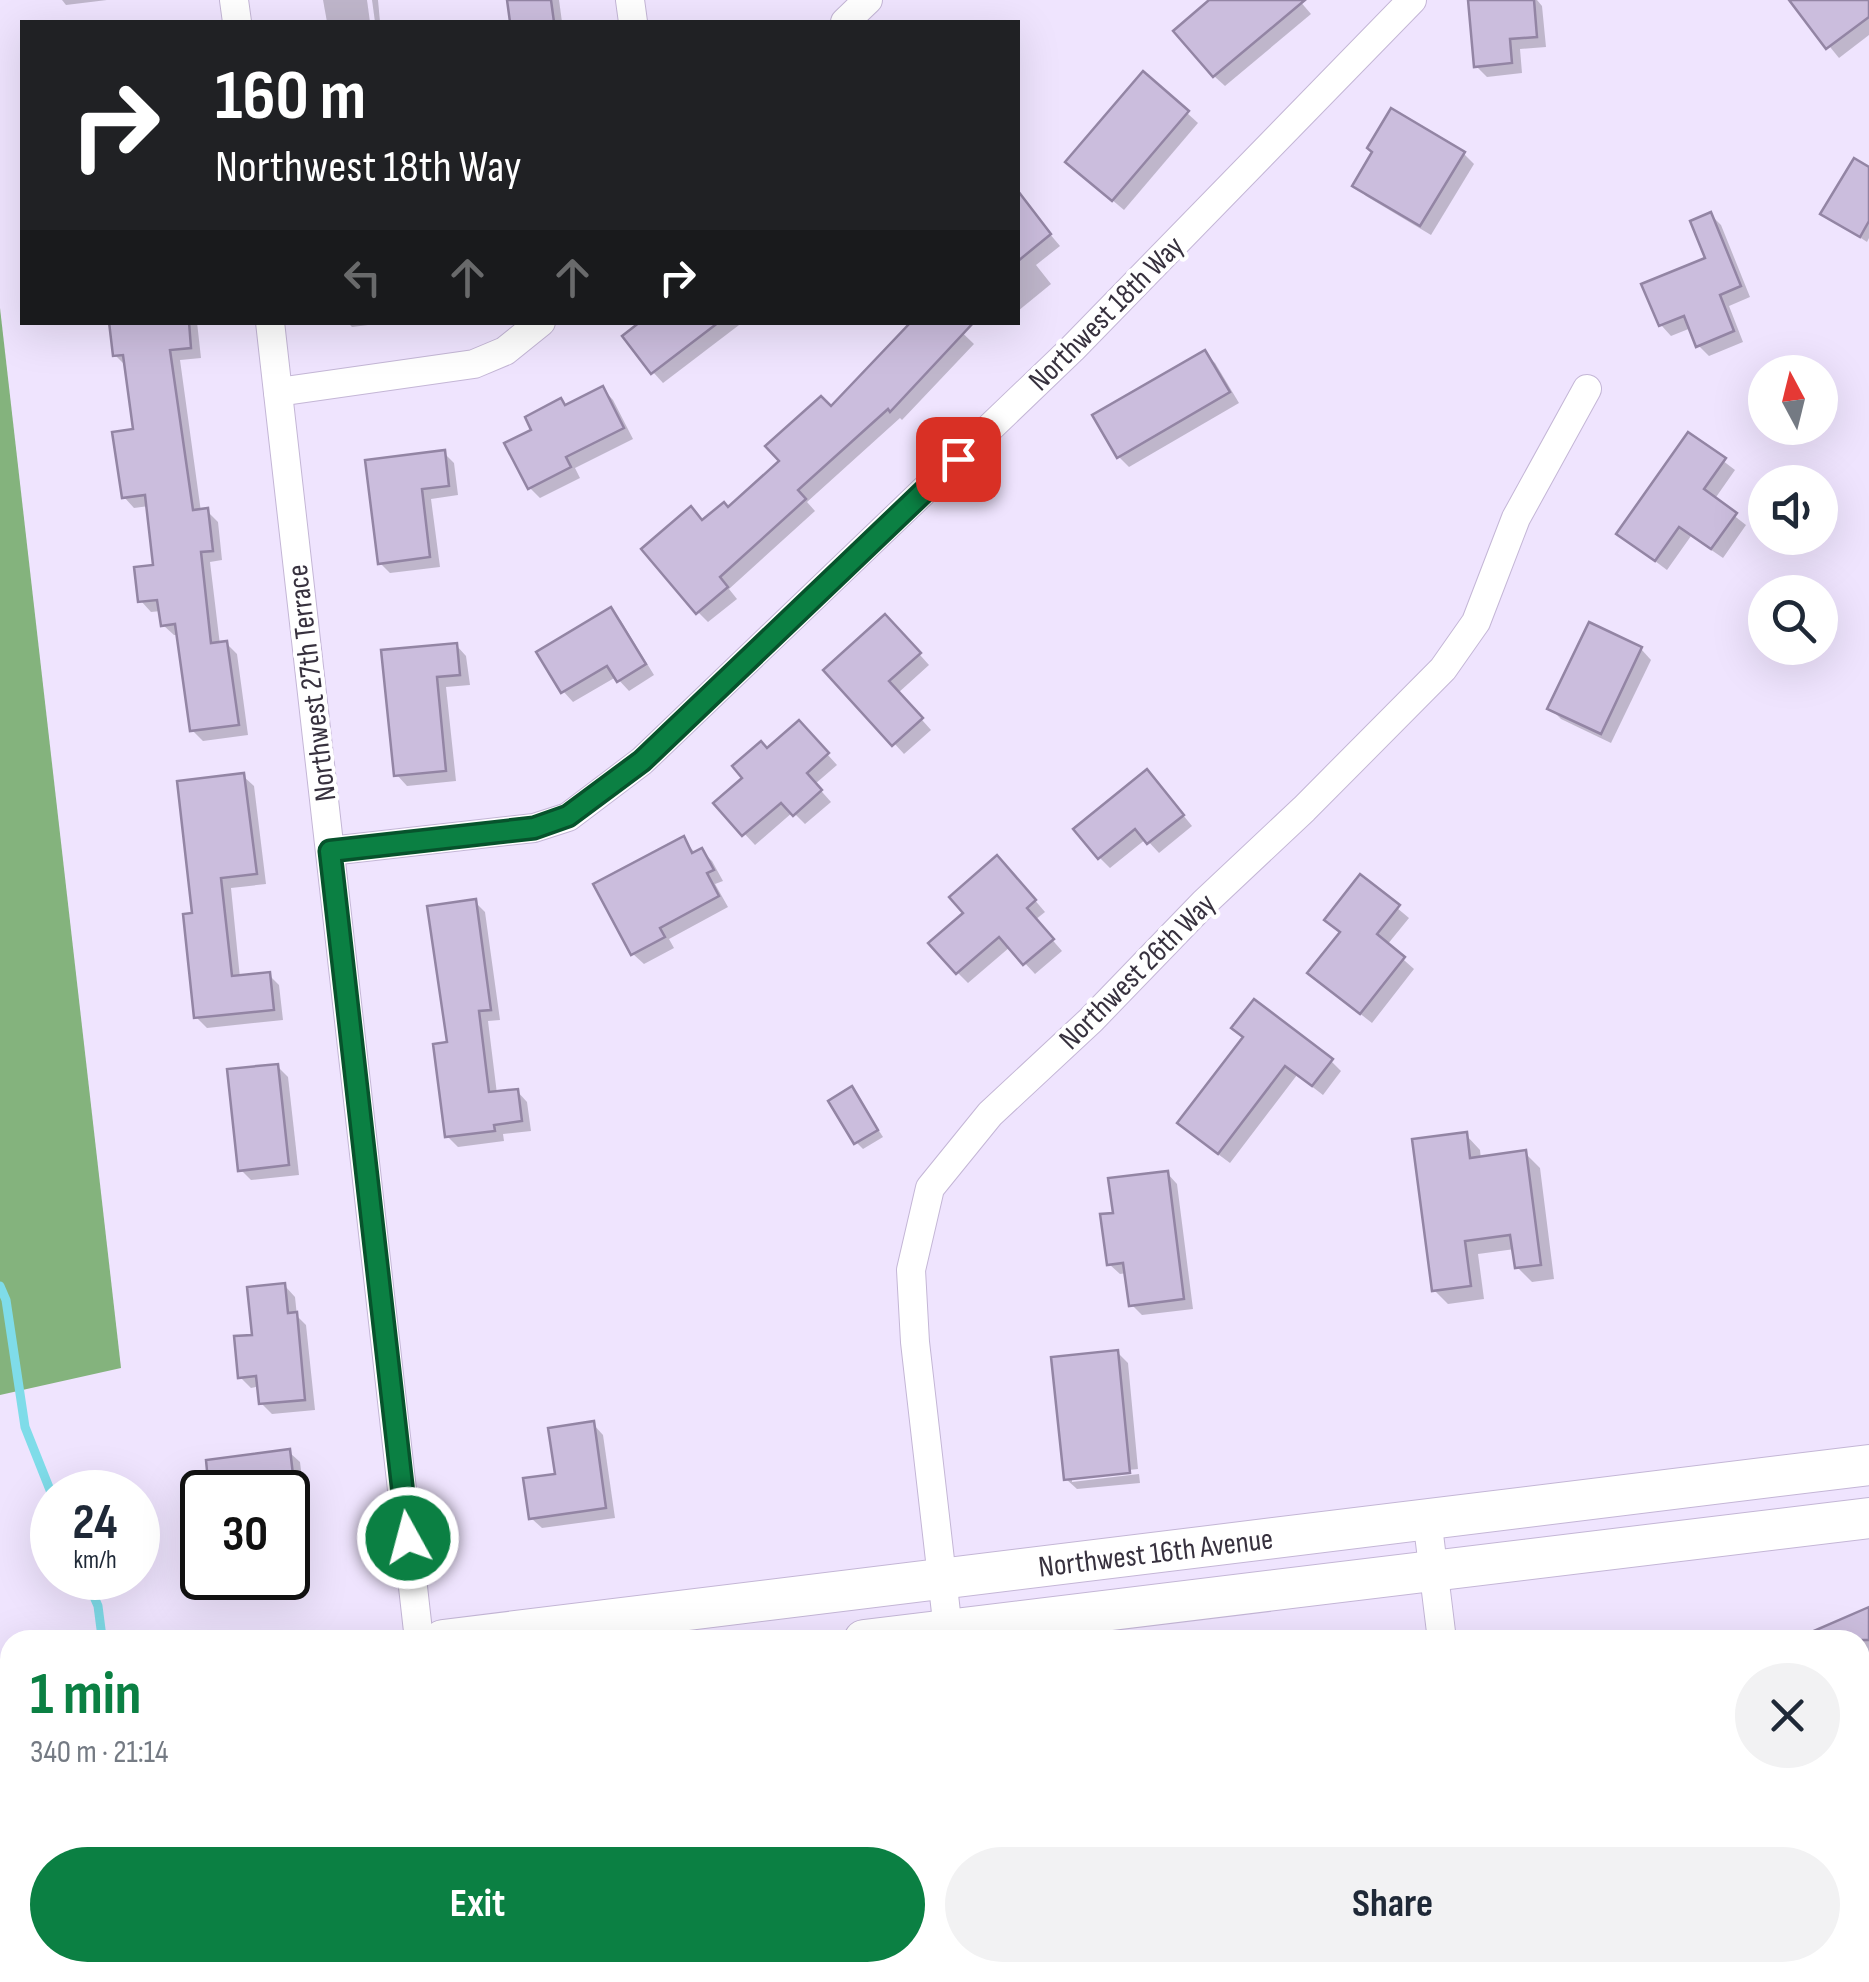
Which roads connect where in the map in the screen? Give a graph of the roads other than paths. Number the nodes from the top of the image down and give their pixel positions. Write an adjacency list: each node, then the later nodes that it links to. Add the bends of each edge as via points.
1 (868, 0): 3 (street)
2 (1412, 0): 8 (street, Northwest 18th Way, via 1072,349 642,761 568,816 534,828)
3 (847, 20)
4 (270, 325): 7 (street, Northwest 27th Terrace)
5 (537, 325): 7 (street, via 506,351 474,364)
6 (1587, 388): 13 (street, Northwest 26th Way, via 1516,518 1476,622 1443,669 990,1114 930,1188 911,1270)
7 (278, 392): 8 (street, Northwest 27th Terrace)
8 (330, 851): 14 (street, Northwest 27th Terrace)
9 (1869, 1465): 10 (main road, Northwest 16th Avenue)
10 (1427, 1518): 12 (street); 13 (main road, Northwest 16th Avenue)
11 (1869, 1518): 12 (main road, Northwest 16th Avenue)
12 (1433, 1571): 16 (main road, Northwest 16th Avenue); 17 (street)
13 (942, 1579): 15 (main road, Northwest 16th Avenue); 16 (street, Northwest 26th Way)
14 (418, 1630)
15 (525, 1630)
16 (948, 1630)
17 (1441, 1630)

